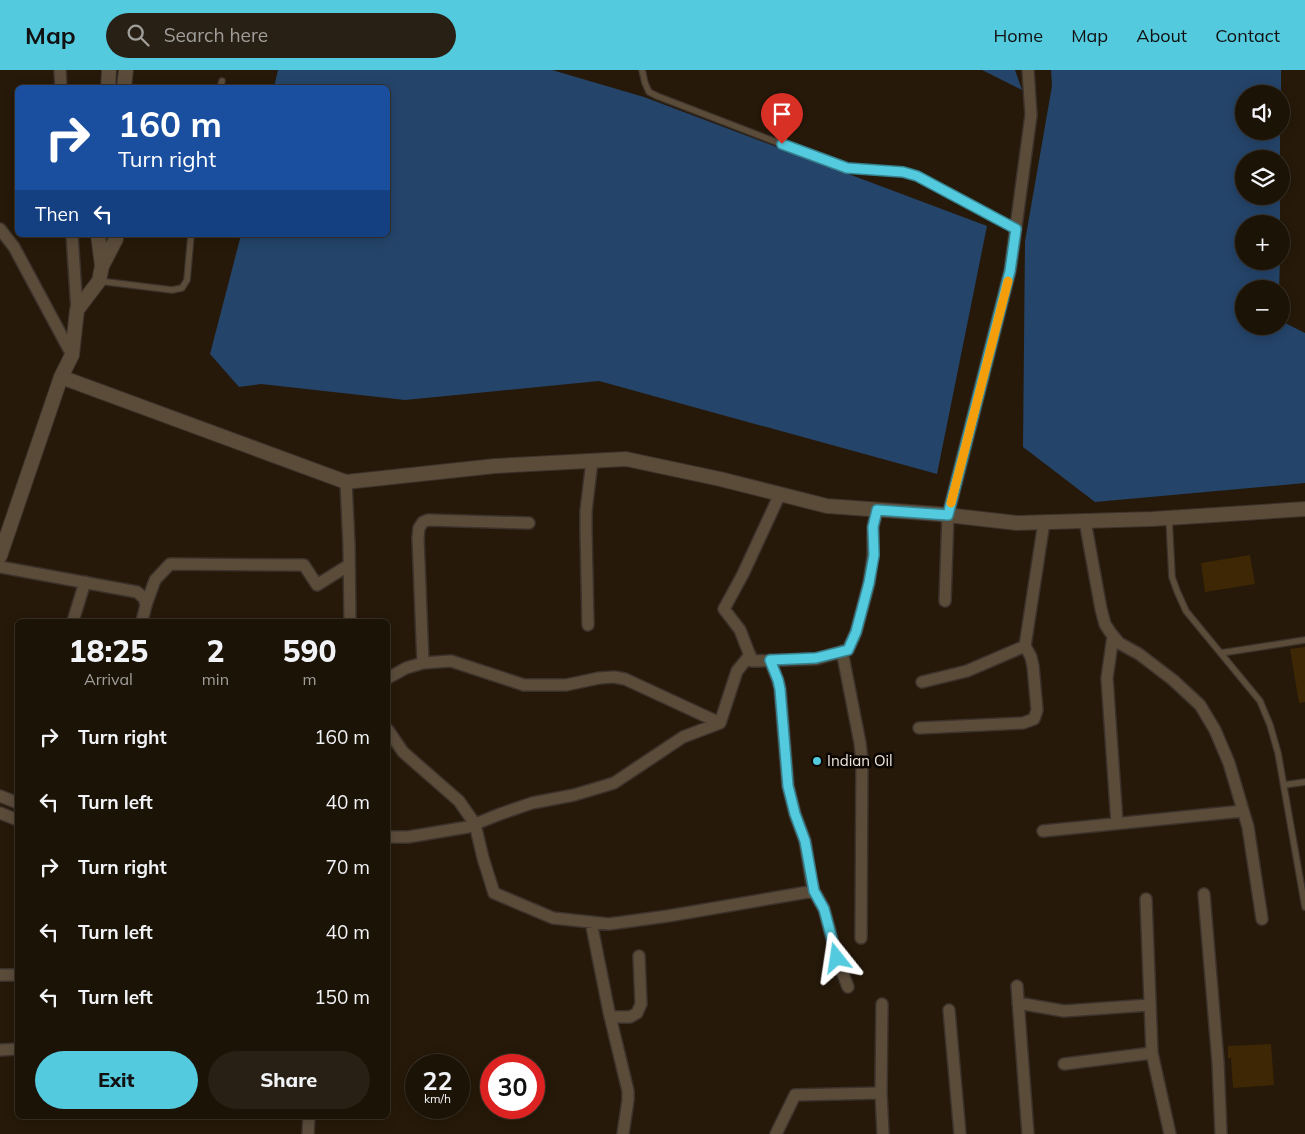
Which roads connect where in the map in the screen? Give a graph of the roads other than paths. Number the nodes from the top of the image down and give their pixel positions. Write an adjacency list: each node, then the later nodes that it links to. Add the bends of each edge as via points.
1 (60, 70): 7 (street)
2 (109, 70): 8 (street)
3 (126, 70): 9 (street)
4 (642, 70): 12 (lane, via 649,92 657,96 836,165 917,176)
5 (1028, 70): 12 (street, via 1031,115)
6 (222, 80): 10 (lane)
7 (62, 85)
8 (108, 85)
9 (124, 85)
10 (221, 85)
11 (0, 229): 20 (street, via 14,247)
12 (1016, 229): 27 (street, via 1010,271)
13 (72, 237): 19 (street)
14 (98, 237): 17 (street)
15 (116, 237): 17 (street)
16 (191, 237): 18 (lane, via 187,280 182,288 172,290)
17 (102, 266): 18 (street)
18 (99, 281): 19 (street)
19 (77, 310): 20 (street)
20 (72, 355): 21 (street)
21 (61, 377): 23 (street); 32 (street)
22 (592, 461): 23 (street, via 494,466); 24 (street, via 626,459); 42 (street, via 586,521)
23 (346, 482): 34 (street)
24 (780, 494): 26 (street, via 827,506); 48 (street, via 724,609 740,630)
25 (1305, 509): 28 (street)
26 (877, 510): 27 (street); 46 (street, via 869,583 856,632 848,650)
27 (948, 515): 30 (street, via 1017,523); 37 (street)
28 (1170, 518): 29 (street); 47 (lane, via 1172,577 1177,591 1186,611)
29 (1085, 521): 30 (street); 43 (street, via 1101,609)
30 (1044, 522): 45 (street)
31 (529, 524): 50 (street, via 423,522 418,538)
32 (3, 540): 33 (street)
33 (0, 556)
34 (349, 565): 38 (street, via 317,585 304,565 170,564 155,580); 41 (street)
35 (0, 567): 36 (street)
36 (85, 582): 38 (street, via 137,592); 39 (street)
37 (945, 601)
38 (146, 605): 40 (street)
39 (73, 619)
40 (142, 619)
41 (350, 619)
42 (588, 625)
43 (1113, 636): 60 (street, via 1173,680 1200,705 1216,730 1230,763); 64 (street, via 1107,678)
44 (1305, 640): 47 (lane)
45 (1025, 646): 52 (street, via 968,671); 54 (street, via 1033,666 1037,710 1034,719 1023,723)
46 (842, 651): 49 (street, via 816,658); 73 (street, via 862,761)
47 (1221, 654): 57 (lane, via 1260,702 1270,725)
48 (750, 655): 49 (street, via 752,661); 53 (street, via 737,671)
49 (770, 660): 67 (street, via 780,689 791,800 805,841)
50 (423, 663): 51 (street); 53 (street, via 451,661 524,685 566,685 614,677 625,679)
51 (390, 677)
52 (922, 682)
53 (720, 723): 63 (street, via 683,737 614,783 532,803)
54 (919, 728)
55 (390, 733): 63 (street, via 403,752 459,801)
56 (1305, 782): 57 (lane)
57 (1284, 785): 70 (lane)
58 (0, 796): 59 (street)
59 (15, 801)
60 (1243, 811): 64 (street); 71 (street)
61 (0, 813): 62 (street)
62 (15, 819)
63 (475, 824): 66 (street); 72 (street, via 494,893 554,918)
64 (1118, 824): 65 (street)
65 (1043, 831)
66 (390, 838)
67 (814, 891): 72 (street, via 668,916 609,924); 78 (street, via 824,909)
68 (1204, 894): 97 (street)
69 (1146, 899): 81 (street)
70 (1305, 907)
71 (1262, 919)
72 (591, 922): 83 (street)
73 (861, 938)
74 (639, 956): 83 (street, via 641,1004 637,1013 630,1017)
75 (0, 975): 76 (street)
76 (15, 975)
77 (1017, 986): 79 (street)
78 (848, 987)
79 (1018, 1003): 81 (street, via 1064,1011); 95 (street)
80 (882, 1004): 88 (street)
81 (1150, 1005): 86 (street)
82 (949, 1010): 94 (street)
83 (610, 1016): 91 (street, via 628,1091)
84 (15, 1049): 85 (street)
85 (0, 1050)
86 (1152, 1053): 87 (street); 96 (street)
87 (1064, 1064)
88 (881, 1093): 92 (street, via 795,1095); 93 (street)
89 (309, 1119): 90 (street)
90 (308, 1134)
91 (623, 1134)
92 (776, 1134)
93 (883, 1134)
94 (960, 1134)
95 (1028, 1134)
96 (1170, 1134)
97 (1221, 1134)

